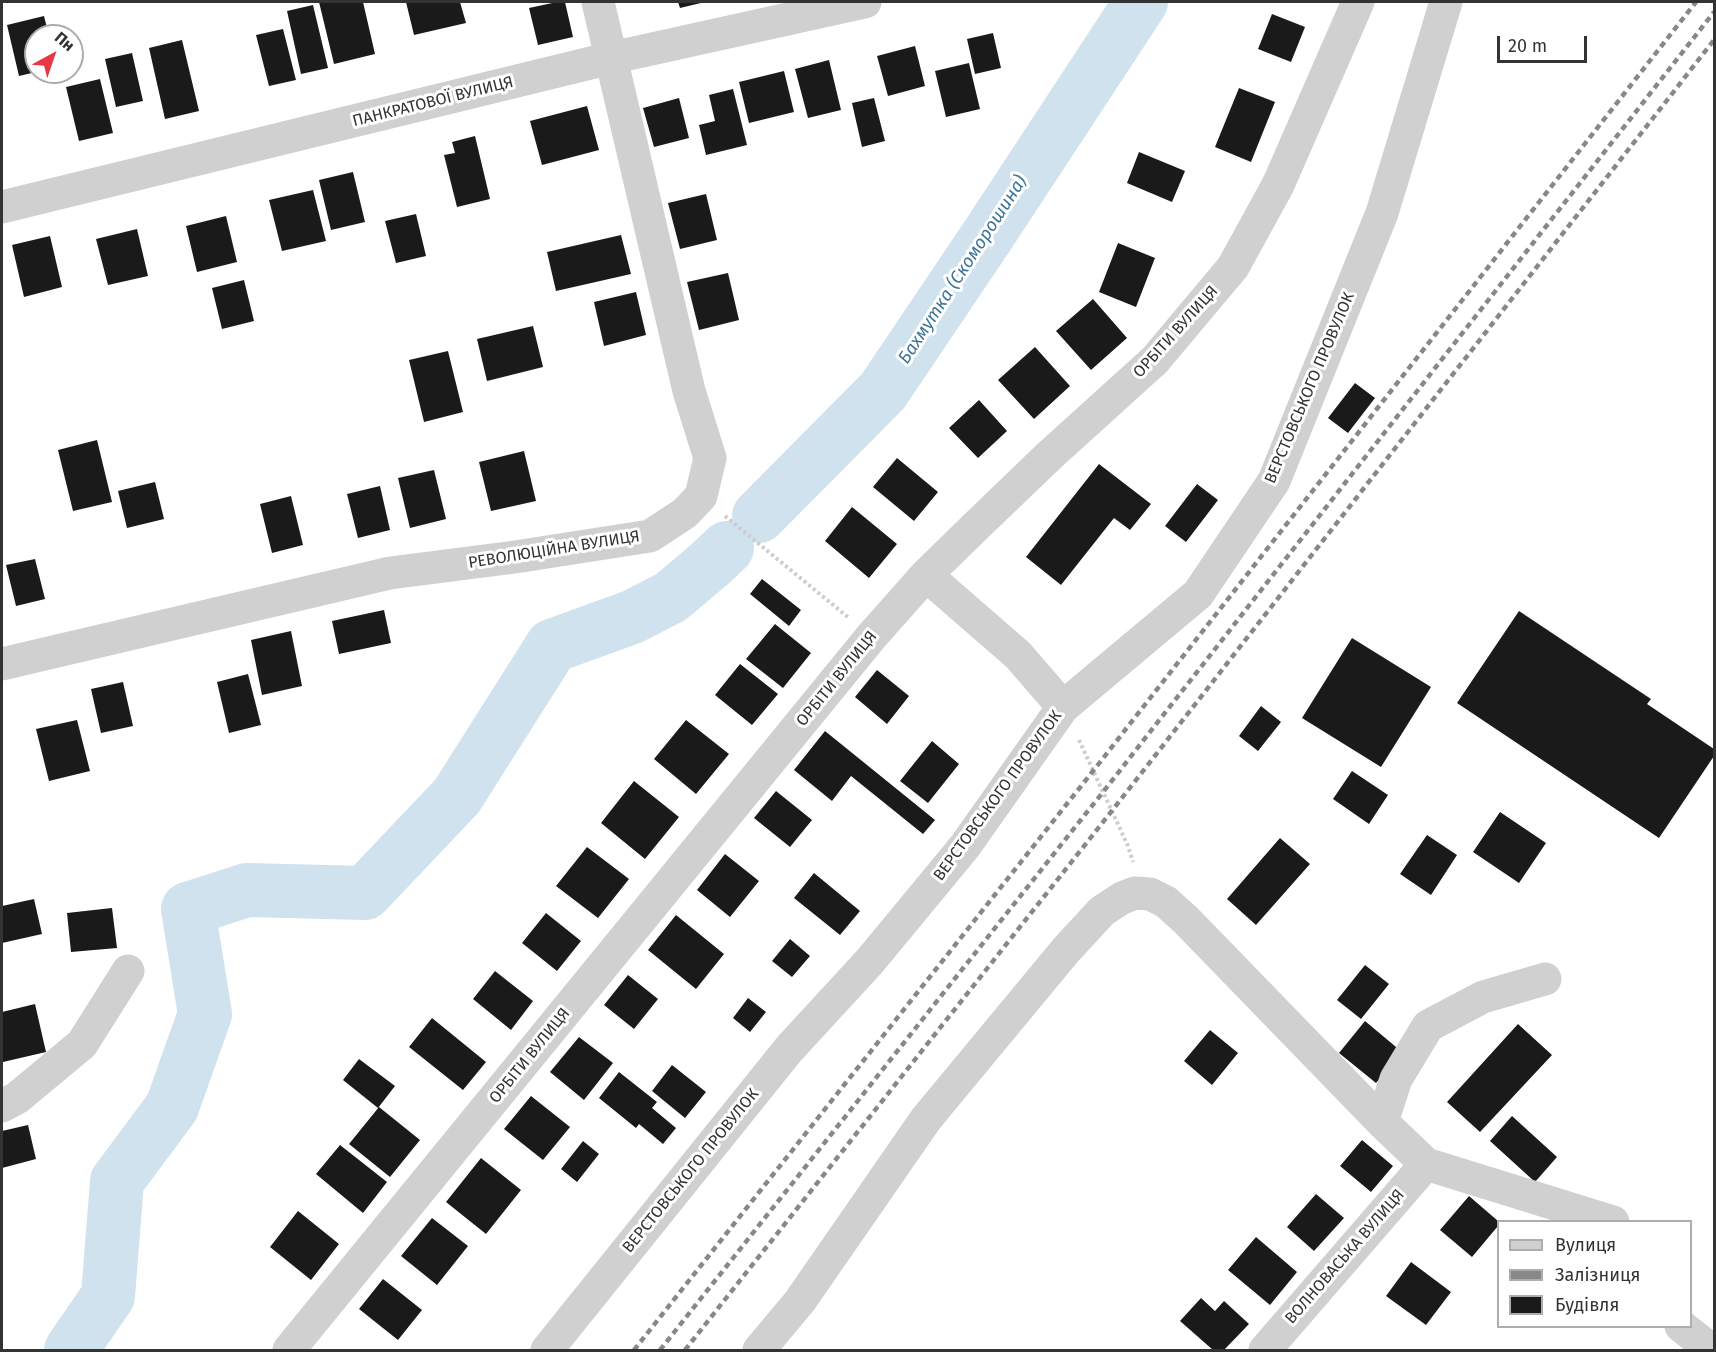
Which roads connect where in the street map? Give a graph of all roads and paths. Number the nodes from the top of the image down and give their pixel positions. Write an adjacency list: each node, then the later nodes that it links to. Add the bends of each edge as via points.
1 (598, 2): 5 (street)
2 (865, 2): 5 (street, ПАНКРАТОВОЇ ВУЛИЦЯ)
3 (1358, 2): 8 (street, ОРБІТИ ВУЛИЦЯ, via 1278,185 1233,267 1155,360)
4 (1446, 2): 11 (street, ВЕРСТОВСЬКОГО ПРОВУЛОК, via 1382,213 1274,481 1197,594)
5 (611, 58): 6 (street, ПАНКРАТОВОЇ ВУЛИЦЯ); 7 (street, via 689,391 710,458)
6 (2, 207)
7 (701, 496): 9 (path); 10 (street, РЕВОЛЮЦІЙНА ВУЛИЦЯ, via 685,513 650,536 390,573)
8 (926, 575): 9 (street, ОРБІТИ ВУЛИЦЯ); 11 (street, via 1018,655)
9 (871, 637): 21 (street, ОРБІТИ ВУЛИЦЯ)
10 (2, 664)
11 (1063, 707): 12 (path, via 1128,846); 22 (street, ВЕРСТОВСЬКОГО ПРОВУЛОК, via 965,846 870,961 789,1049)
12 (1136, 893): 16 (street, via 1167,902); 23 (street, via 1102,911 926,1119 800,1301)
13 (128, 971): 15 (street, via 82,1044)
14 (1545, 979): 16 (street, via 1483,997 1428,1026 1396,1079)
15 (2, 1106)
16 (1382, 1122): 17 (street)
17 (1426, 1164): 18 (street); 24 (street, ВОЛНОВАСЬКА ВУЛИЦЯ)
18 (1610, 1220)
19 (1684, 1328): 20 (street)
20 (1714, 1349)
21 (290, 1350)
22 (547, 1350)
23 (759, 1350)
24 (1265, 1350)

